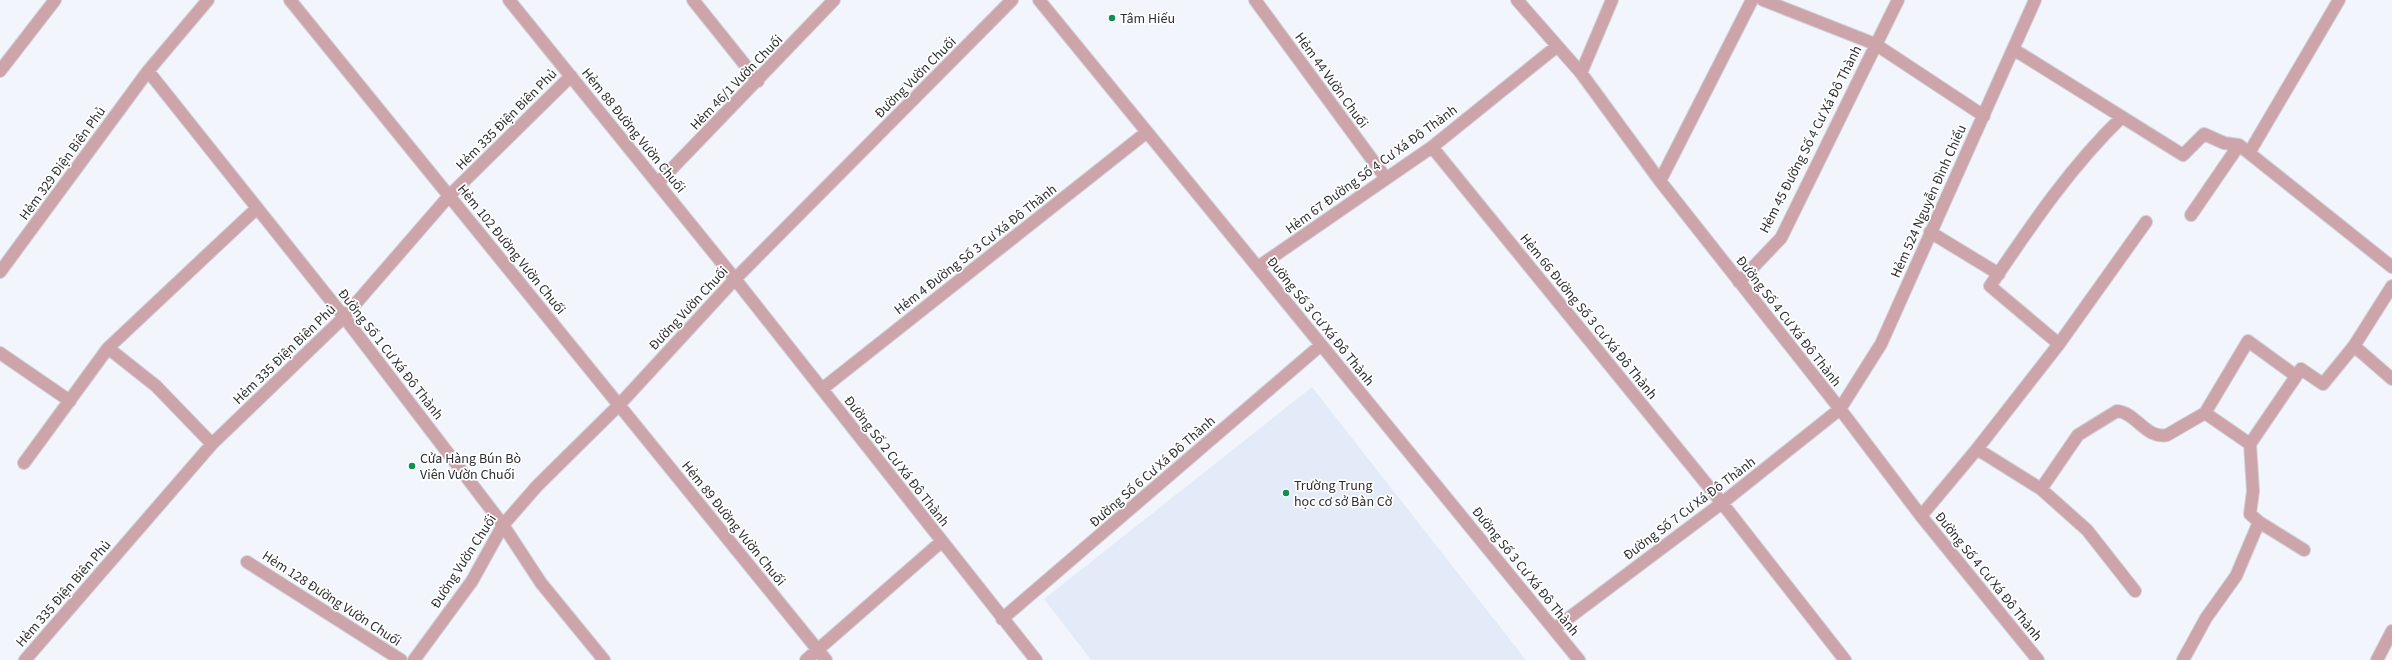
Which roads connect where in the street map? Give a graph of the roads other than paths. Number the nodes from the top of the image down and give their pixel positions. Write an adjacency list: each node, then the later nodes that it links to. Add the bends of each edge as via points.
1 (55, 0): 21 (street)
2 (208, 0): 20 (street, Hẻm 329 Ðiện Biên Phủ)
3 (290, 0): 33 (street, Hẻm 102 Đường Vườn Chuối)
4 (510, 0): 23 (street, Hẻm 88 Đường Vườn Chuối)
5 (693, 0): 24 (street)
6 (834, 0): 24 (street, Hẻm 46/1 Vườn Chuối)
7 (1012, 0): 42 (street, Đường Vườn Chuối)
8 (1039, 0): 27 (street, Ðường Số 3 Cư Xá Đô Thành)
9 (1255, 0): 30 (street, Hẻm 44 Vườn Chuối)
10 (1518, 0): 18 (street, Ðường Số 4 Cư Xá Đô Thành)
11 (1612, 0): 22 (street)
12 (1752, 0): 31 (street)
13 (1763, 0): 17 (street)
14 (1898, 0): 17 (street, Hẻm 45 Đường Số 4 Cư Xá Đô Thành)
15 (2035, 0): 19 (street, Hẻm 524 Nguyễn Ðình Chiểu)
16 (2339, 0): 29 (street)
17 (1875, 44): 25 (street); 43 (street, Hẻm 45 Đường Số 4 Cư Xá Đô Thành, via 1781,238)
18 (1556, 47): 22 (street, Ðường Số 4 Cư Xá Đô Thành); 28 (street, Hẻm 67 Đường Số 4 Cư Xá Đô Thành)
19 (2013, 49): 25 (street, Hẻm 524 Nguyễn Ðình Chiểu); 26 (street)
20 (148, 70): 34 (street, Ðường Số 1 Cư Xá Đô Thành); 40 (street, Hẻm 329 Ðiện Biên Phủ)
21 (0, 72)
22 (1581, 74): 31 (street, Ðường Số 4 Cư Xá Đô Thành)
23 (571, 76): 32 (street, Hẻm 88 Đường Vườn Chuối); 33 (street, Hẻm 335 Điện Biên Phủ)
24 (758, 81): 32 (street, Hẻm 46/1 Vườn Chuối)
25 (1984, 116): 37 (street, Hẻm 524 Nguyễn Ðình Chiểu)
26 (2122, 117): 29 (street, via 2183,155 2204,134); 41 (street, via 2098,141 2048,201)
27 (1147, 132): 39 (street, Ðường Số 3 Cư Xá Đô Thành); 53 (street, Hẻm 4 Ðường Số 3 Cư Xá Đô Thành)
28 (1432, 147): 30 (street, Hẻm 67 Đường Số 4 Cư Xá Đô Thành); 63 (street, Hẻm 66 Ðường Số 3 Cư Xá Đô Thành)
29 (2244, 149): 35 (street); 38 (street)
30 (1385, 177): 39 (street, Hẻm 67 Đường Số 4 Cư Xá Đô Thành)
31 (1660, 181): 43 (street, Ðường Số 4 Cư Xá Đô Thành)
32 (658, 183): 42 (street, Hẻm 88 Đường Vườn Chuối)
33 (449, 196): 45 (street, Hẻm 335 Điện Biên Phủ); 55 (street, Hẻm 102 Đường Vườn Chuối)
34 (257, 208): 45 (street, Ðường Số 1 Cư Xá Đô Thành); 49 (street)
35 (2192, 215)
36 (2146, 222): 46 (street)
37 (1930, 232): 41 (street); 56 (street, Hẻm 524 Nguyễn Ðình Chiểu, via 1881,344)
38 (2390, 261)
39 (1258, 268): 47 (street, Ðường Số 3 Cư Xá Đô Thành)
40 (0, 272)
41 (1999, 274): 46 (street, via 1990,286)
42 (735, 279): 53 (street, Ðường Số 2 Cư Xá Đô Thành); 55 (street, Đường Vườn Chuối)
43 (1739, 282): 56 (street, Ðường Số 4 Cư Xá Đô Thành)
44 (2392, 286): 48 (street)
45 (344, 317): 58 (street, Hẻm 335 Điện Biên Phủ); 66 (street, Ðường Số 1 Cư Xá Đô Thành)
46 (2060, 344): 60 (street)
47 (1321, 345): 71 (street, Đường Số 6 Cư Xá Đô Thành); 72 (street, Ðường Số 3 Cư Xá Đô Thành)
48 (2354, 346): 51 (street, via 2323,384); 52 (street)
49 (108, 348): 54 (street); 58 (street, via 156,386)
50 (0, 352): 54 (street)
51 (2298, 373): 57 (street, via 2248,341); 59 (street)
52 (2392, 379)
53 (822, 389): 67 (street, Ðường Số 2 Cư Xá Đô Thành)
54 (70, 401): 61 (street)
55 (619, 404): 66 (street, Đường Vườn Chuối); 74 (street, Hẻm 89 Đường Vườn Chuối)
56 (1840, 409): 63 (street, Đường Số 7 Cư Xá Đô Thành); 64 (street, Ðường Số 4 Cư Xá Đô Thành)
57 (2205, 413): 59 (street); 62 (street, via 2160,437 2150,434 2124,412 2110,413 2078,435)
58 (212, 444): 75 (street, Hẻm 335 Điện Biên Phủ)
59 (2250, 444): 65 (street, via 2253,492 2250,514)
60 (1977, 449): 62 (street); 64 (street)
61 (24, 463)
62 (2041, 489): 70 (street, via 2087,530)
63 (1722, 503): 72 (street, Đường Số 7 Cư Xá Đô Thành); 83 (street, Hẻm 66 Ðường Số 3 Cư Xá Đô Thành)
64 (1920, 516): 84 (street, Ðường Số 4 Cư Xá Đô Thành)
65 (2259, 522): 68 (street); 85 (street, via 2236,576 2206,618)
66 (503, 524): 77 (street, Đường Vườn Chuối, via 472,581); 78 (street, Ðường Số 1 Cư Xá Đô Thành, via 541,583)
67 (942, 542): 71 (street, Ðường Số 2 Cư Xá Đô Thành); 74 (street)
68 (2304, 550)
69 (247, 562): 76 (street, Hẻm 128 Đường Vườn Chuối)
70 (2135, 591)
71 (1002, 619): 81 (street, Ðường Số 2 Cư Xá Đô Thành)
72 (1554, 629): 82 (street, Ðường Số 3 Cư Xá Đô Thành)
73 (2392, 630): 86 (street)
74 (818, 650): 79 (street); 80 (street, Hẻm 89 Đường Vườn Chuối)
75 (25, 660)
76 (401, 660)
77 (414, 660)
78 (604, 660)
79 (806, 660)
80 (826, 660)
81 (1036, 660)
82 (1579, 660)
83 (1845, 660)
84 (2038, 660)
85 (2183, 660)
86 (2376, 660)

